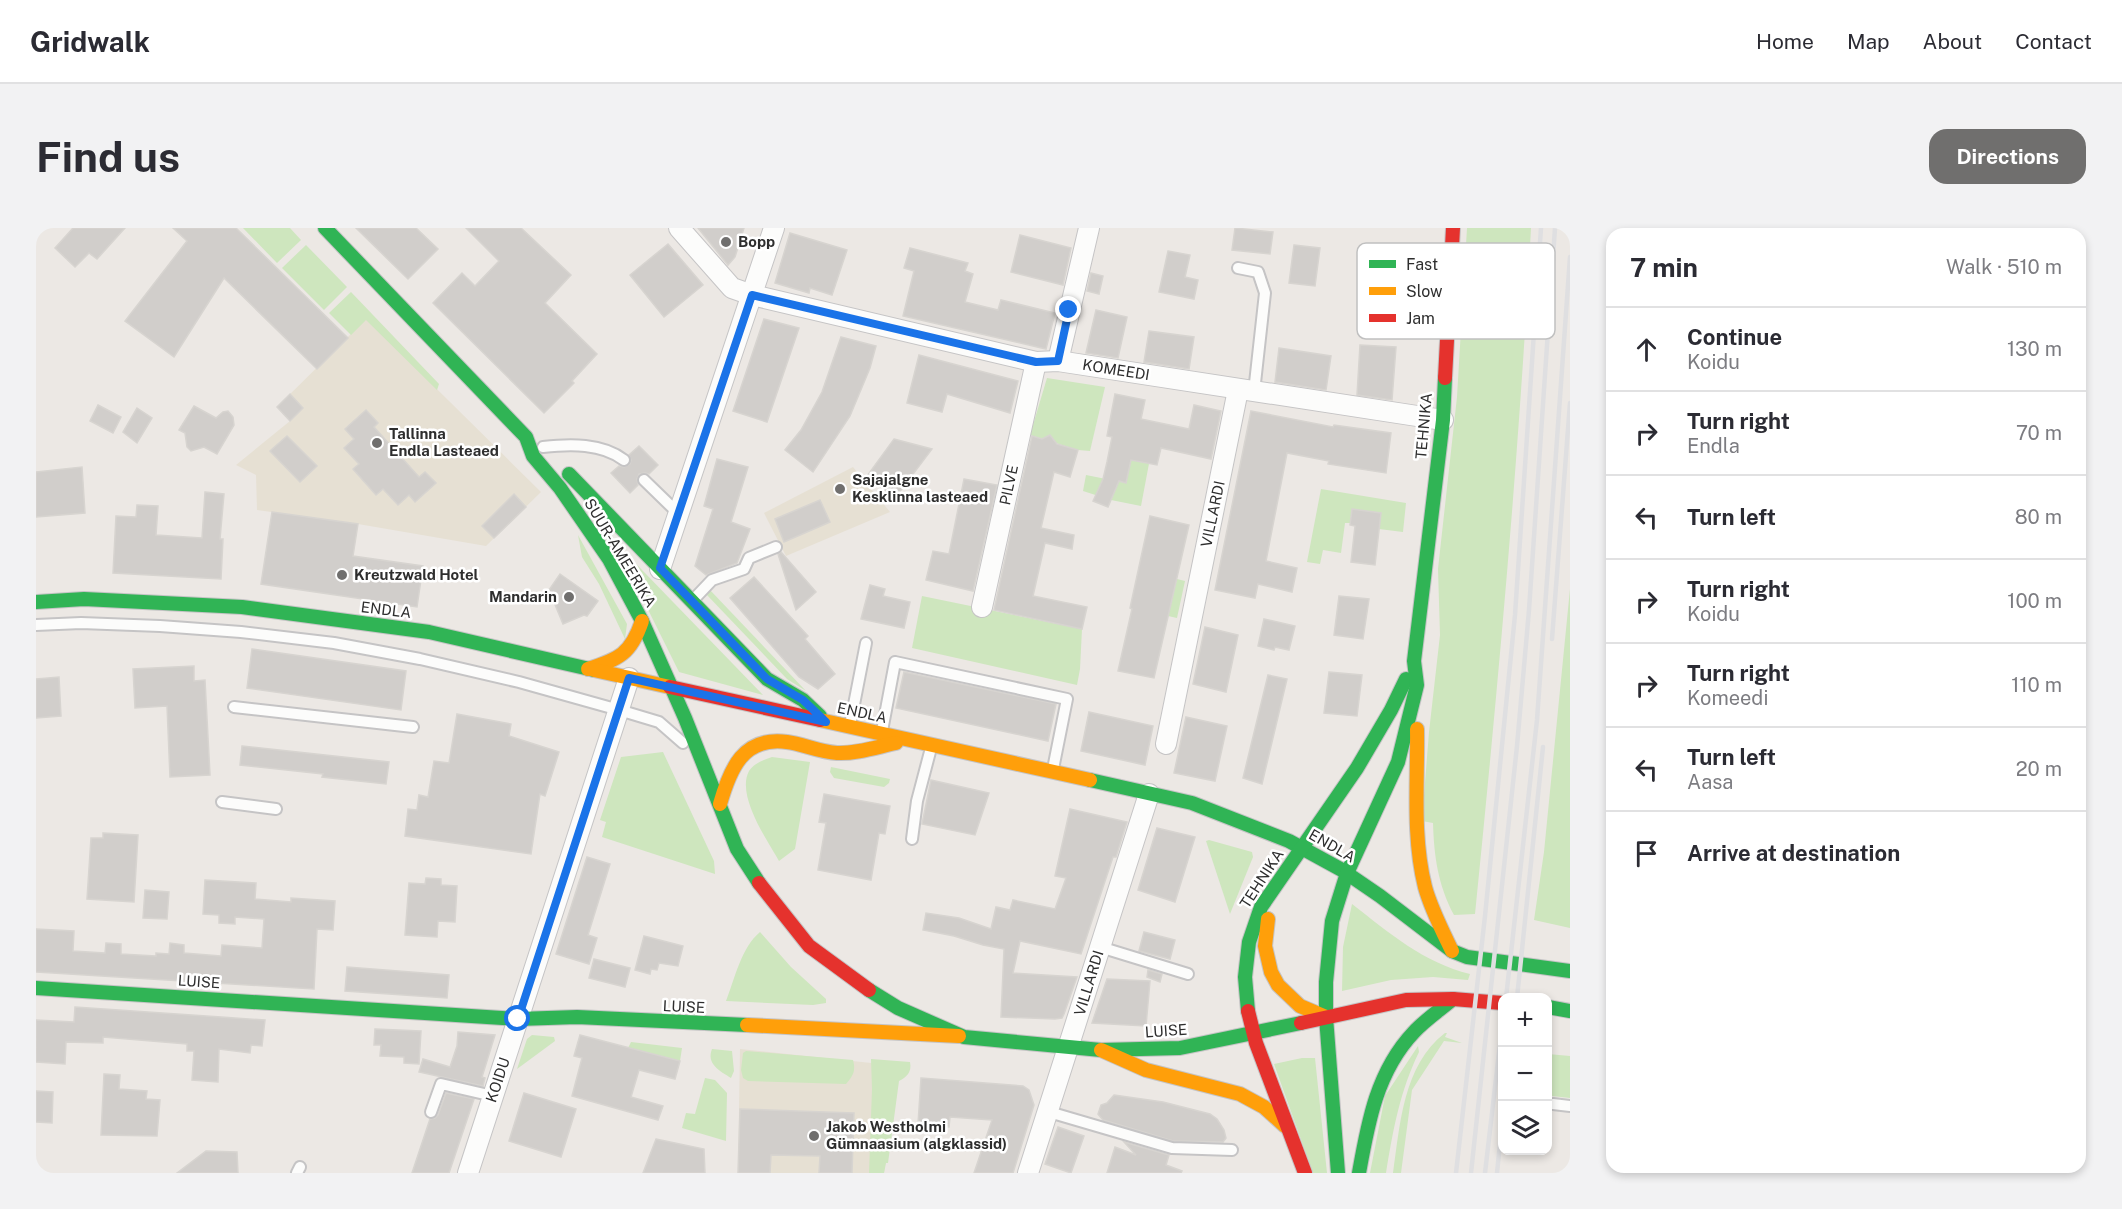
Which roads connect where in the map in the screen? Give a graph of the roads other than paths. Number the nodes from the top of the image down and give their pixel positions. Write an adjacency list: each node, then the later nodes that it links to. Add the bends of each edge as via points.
1 (325, 228): 14 (main road, SUUR-AMEERIKA)
2 (679, 228): 8 (street, KOMEEDI, via 732,288)
3 (774, 228): 8 (street)
4 (1089, 228): 10 (street)
5 (1453, 228): 6 (main road, TEHNIKA)
6 (1452, 243)
7 (1238, 268): 12 (lane, via 1258,272 1265,293)
8 (752, 295): 11 (street, KOMEEDI); 18 (street)
9 (1447, 339): 13 (main road, TEHNIKA)
10 (1058, 361): 11 (street, KOMEEDI); 12 (street, KOMEEDI)
11 (1036, 362): 23 (street, PILVE)
12 (1246, 391): 13 (street, KOMEEDI); 39 (street, VILLARDI)
13 (1443, 420): 27 (main road, TEHNIKA)
14 (526, 437): 15 (main road); 24 (main road, SUUR-AMEERIKA, via 533,456 609,559)
15 (543, 447): 16 (lane, via 576,444 616,453); 20 (main road)
16 (624, 460)
17 (644, 480): 18 (lane)
18 (678, 513): 20 (street)
19 (776, 547): 21 (lane, via 749,558 744,569 712,580)
20 (660, 568): 21 (main road)
21 (691, 601): 34 (main road, via 767,679 803,700)
22 (36, 602): 28 (main road, ENDLA, via 84,599 242,607 429,632)
23 (982, 607)
24 (642, 621): 28 (main road, via 628,652); 31 (main road, SUUR-AMEERIKA)
25 (36, 625): 33 (lane, via 81,622 160,626 334,643 508,679)
26 (866, 643): 36 (lane)
27 (1414, 661): 30 (main road, TEHNIKA); 48 (main road, TEHNIKA, via 1356,772)
28 (588, 669): 29 (main road, ENDLA)
29 (629, 678): 31 (main road, ENDLA); 33 (street, KOIDU)
30 (1417, 685): 49 (main road, TEHNIKA, via 1398,762); 52 (main road, via 1419,860 1428,897)
31 (670, 687): 34 (main road, ENDLA); 41 (main road, SUUR-AMEERIKA)
32 (234, 707): 35 (lane)
33 (619, 710): 41 (lane, via 658,722); 64 (street, KOIDU)
34 (826, 722): 36 (main road, ENDLA)
35 (413, 727)
36 (850, 727): 37 (main road, ENDLA)
37 (881, 734): 38 (main road, ENDLA); 42 (lane, via 895,662 1067,699)
38 (912, 741): 40 (main road, ENDLA); 45 (main road, via 838,753 783,741 762,742 750,748 735,765)
39 (1166, 744)
40 (932, 745): 42 (main road, ENDLA); 47 (lane)
41 (703, 764): 45 (main road, SUUR-AMEERIKA)
42 (1053, 772): 43 (main road, ENDLA)
43 (1149, 794): 48 (main road, ENDLA, via 1192,803); 51 (street, VILLARDI)
44 (222, 802): 46 (lane)
45 (720, 804): 67 (main road, SUUR-AMEERIKA, via 737,849 762,890 809,946 874,994)
46 (276, 809)
47 (912, 839)
48 (1303, 847): 49 (main road, ENDLA); 50 (main road, TEHNIKA)
49 (1347, 873): 52 (main road, ENDLA); 63 (main road, TEHNIKA, via 1332,921)
50 (1282, 877): 63 (main road, via 1265,946 1271,972 1278,985 1300,1006); 66 (main road, TEHNIKA, via 1261,907 1249,942 1245,982)
51 (1100, 947): 54 (lane); 68 (street, VILLARDI)
52 (1452, 951): 53 (main road, ENDLA, via 1467,957)
53 (1570, 971)
54 (1188, 974)
55 (36, 988): 64 (main road, LUISE)
56 (1453, 999): 57 (main road); 63 (main road, via 1406,1000); 81 (main road, via 1415,1030 1381,1080 1371,1109)
57 (1498, 1003)
58 (1570, 1003): 59 (main road)
59 (1552, 1007)
60 (1552, 1009): 62 (main road)
61 (1552, 1010): 65 (street)
62 (1570, 1011)
63 (1326, 1017): 66 (main road, LUISE); 80 (main road, TEHNIKA)
64 (518, 1019): 67 (main road, LUISE, via 577,1017); 70 (street, KOIDU)
65 (1570, 1021)
66 (1251, 1032): 69 (main road, LUISE, via 1180,1048); 75 (main road, TEHNIKA)
67 (964, 1037): 68 (main road, LUISE)
68 (1069, 1047): 69 (main road, LUISE); 74 (street, VILLARDI)
69 (1101, 1050): 75 (main road, via 1146,1070 1240,1094 1264,1107)
70 (493, 1096): 73 (lane, via 441,1084); 77 (street, KOIDU)
71 (1553, 1104): 72 (lane)
72 (1570, 1106)
73 (430, 1112)
74 (1049, 1112): 76 (lane, via 1172,1148); 78 (street, VILLARDI)
75 (1289, 1130): 79 (main road, TEHNIKA)
76 (1232, 1150)
77 (468, 1173)
78 (1028, 1173)
79 (1305, 1173)
80 (1338, 1173)
81 (1359, 1173)

